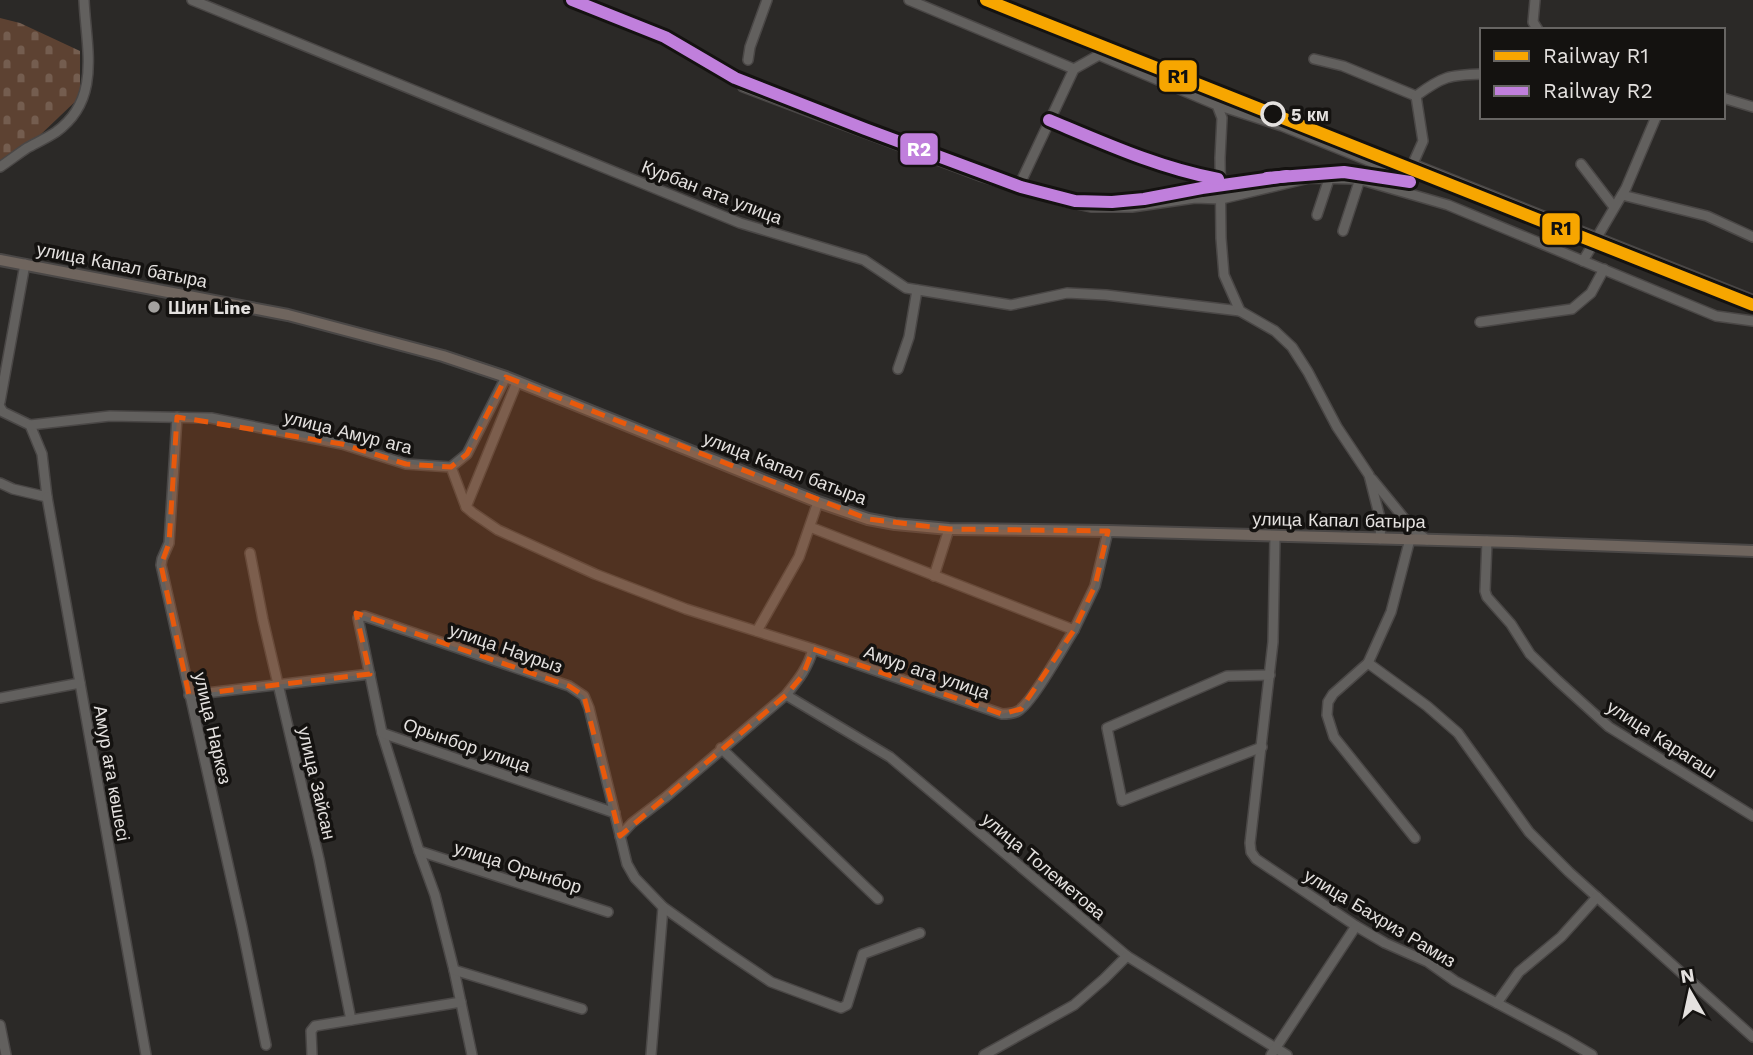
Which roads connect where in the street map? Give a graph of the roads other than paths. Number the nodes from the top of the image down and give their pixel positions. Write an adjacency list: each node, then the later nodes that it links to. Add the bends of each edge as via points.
1 (84, 0): 19 (street, via 89,70 77,112 57,132)
2 (192, 0): 36 (street, Курбан ата улица, via 740,223 864,260 906,288)
3 (767, 0): 8 (street)
4 (909, 0): 9 (street)
5 (1535, 0): 6 (street)
6 (1537, 28)
7 (1314, 59): 12 (street)
8 (748, 60)
9 (1074, 69): 14 (street, via 1099,55); 24 (street)
10 (1480, 74): 12 (street, via 1438,80)
11 (743, 87): 24 (street)
12 (1416, 96): 17 (street, via 1423,141)
13 (1725, 98): 15 (street)
14 (1217, 105): 20 (street, via 1282,125); 26 (street, via 1222,118)
15 (1753, 107)
16 (1656, 119): 25 (street)
17 (1413, 164): 20 (street); 30 (street)
18 (1581, 164): 27 (street)
19 (0, 167)
20 (1399, 173): 23 (street)
21 (1329, 178): 22 (street); 26 (street, via 1309,178); 28 (street)
22 (1360, 179): 23 (street); 29 (street)
23 (1370, 182): 33 (street, via 1448,205)
24 (1018, 188): 26 (street, via 1091,207)
25 (1622, 195): 27 (street); 31 (street, via 1707,216)
26 (1221, 199): 38 (street, via 1224,275)
27 (1614, 207): 30 (street)
28 (1317, 215)
29 (1343, 231)
30 (1596, 237): 33 (street); 37 (street)
31 (1753, 237)
32 (0, 260): 34 (main road, улица Капал батыра)
33 (1583, 261): 35 (street)
34 (25, 264): 42 (main road, улица Капал батыра, via 288,315); 44 (street)
35 (1604, 269): 39 (street, via 1716,316); 40 (street, via 1591,293 1572,309)
36 (917, 290): 38 (street, Курбан ата улица, via 1011,304 1067,293); 41 (street)
37 (1753, 300)
38 (1240, 311): 48 (street, via 1292,347)
39 (1753, 321)
40 (1480, 322)
41 (898, 369)
42 (506, 377): 43 (main road, улица Капал батыра); 47 (street, via 467,454)
43 (517, 382): 51 (main road, улица Капал батыра); 52 (street)
44 (0, 404): 46 (street, via 4,412)
45 (177, 417): 46 (street, улица Амур ага, via 110,416); 47 (street, улица Амур ага, via 211,418 342,443 405,464); 73 (street, улица Наркез, via 169,543 161,565)
46 (30, 425): 50 (street, Амур аға көшесі, via 42,454)
47 (451, 467): 52 (street)
48 (1369, 475): 57 (street, via 1380,515); 59 (street)
49 (0, 484): 50 (street)
50 (47, 497): 71 (street, Амур аға көшесі)
51 (818, 502): 53 (street); 54 (main road, улица Капал батыра, via 869,519)
52 (466, 507): 66 (street, via 498,530 595,574)
53 (810, 527): 63 (street); 66 (street, via 799,557)
54 (949, 530): 55 (main road, улица Капал батыра); 63 (street)
55 (1108, 531): 56 (main road, улица Капал батыра); 65 (street, via 1095,586)
56 (1275, 536): 57 (main road, улица Капал батыра); 70 (street, улица Бахриз Рамиз)
57 (1380, 539): 58 (main road, улица Капал батыра)
58 (1410, 539): 59 (main road, улица Капал батыра); 68 (street, via 1391,612)
59 (1426, 540): 60 (main road, улица Капал батыра)
60 (1487, 541): 61 (main road, улица Капал батыра); 80 (street, улица Карагаш, via 1487,597 1530,654 1609,727)
61 (1753, 551)
62 (250, 553): 72 (street, улица Зайсан)
63 (934, 576): 65 (street)
64 (359, 616): 69 (street, Орынбор улица); 79 (street, улица Наурыз, via 569,686 584,696)
65 (1073, 630): 67 (street, Амур ага улица, via 1035,691 1011,714)
66 (757, 631): 67 (street)
67 (813, 649): 74 (street, via 803,675)
68 (1368, 663): 82 (street, via 1333,694 1327,715 1334,737); 84 (street, via 1458,733 1529,832)
69 (370, 674): 72 (street); 76 (street, Орынбор улица)
70 (1270, 675): 77 (street, улица Бахриз Рамиз); 77 (street, via 1227,676 1107,728 1122,801)
71 (80, 683): 75 (street); 101 (street, Амур аға көшесі)
72 (278, 684): 73 (street); 95 (street, улица Зайсан)
73 (189, 695): 98 (street, улица Наркез)
74 (786, 695): 78 (street); 90 (street, улица Толеметова, via 890,757)
75 (0, 698)
76 (382, 733): 79 (street, Орынбор улица); 83 (street)
77 (1262, 747): 88 (street, улица Бахриз Рамиз, via 1251,852)
78 (721, 748): 81 (street); 85 (street)
79 (615, 813): 81 (street, улица Наурыз)
80 (1753, 816)
81 (620, 836): 86 (street, улица Наурыз, via 635,878)
82 (1415, 838)
83 (419, 851): 87 (street, улица Орынбор); 91 (street)
84 (1597, 897): 93 (street, via 1561,937 1519,972); 97 (street)
85 (877, 899)
86 (663, 907): 89 (street, улица Наурыз, via 771,982 841,1008 847,1006 863,954); 104 (street)
87 (608, 912)
88 (1356, 926): 93 (street, улица Бахриз Рамиз); 99 (street)
89 (920, 933)
90 (1127, 956): 99 (street, улица Толеметова); 105 (street, via 1074,1005)
91 (454, 970): 92 (street); 94 (street)
92 (461, 1002): 95 (street); 103 (street)
93 (1497, 1003): 107 (street, улица Бахриз Рамиз)
94 (582, 1009)
95 (351, 1020): 102 (street, via 315,1026)
96 (0, 1025): 100 (street)
97 (1753, 1037)
98 (266, 1045)
99 (1274, 1052): 106 (street, улица Толеметова)
100 (6, 1055)
101 (146, 1055)
102 (312, 1055)
103 (472, 1055)
104 (651, 1055)
105 (984, 1055)
106 (1287, 1055)
107 (1592, 1055)

